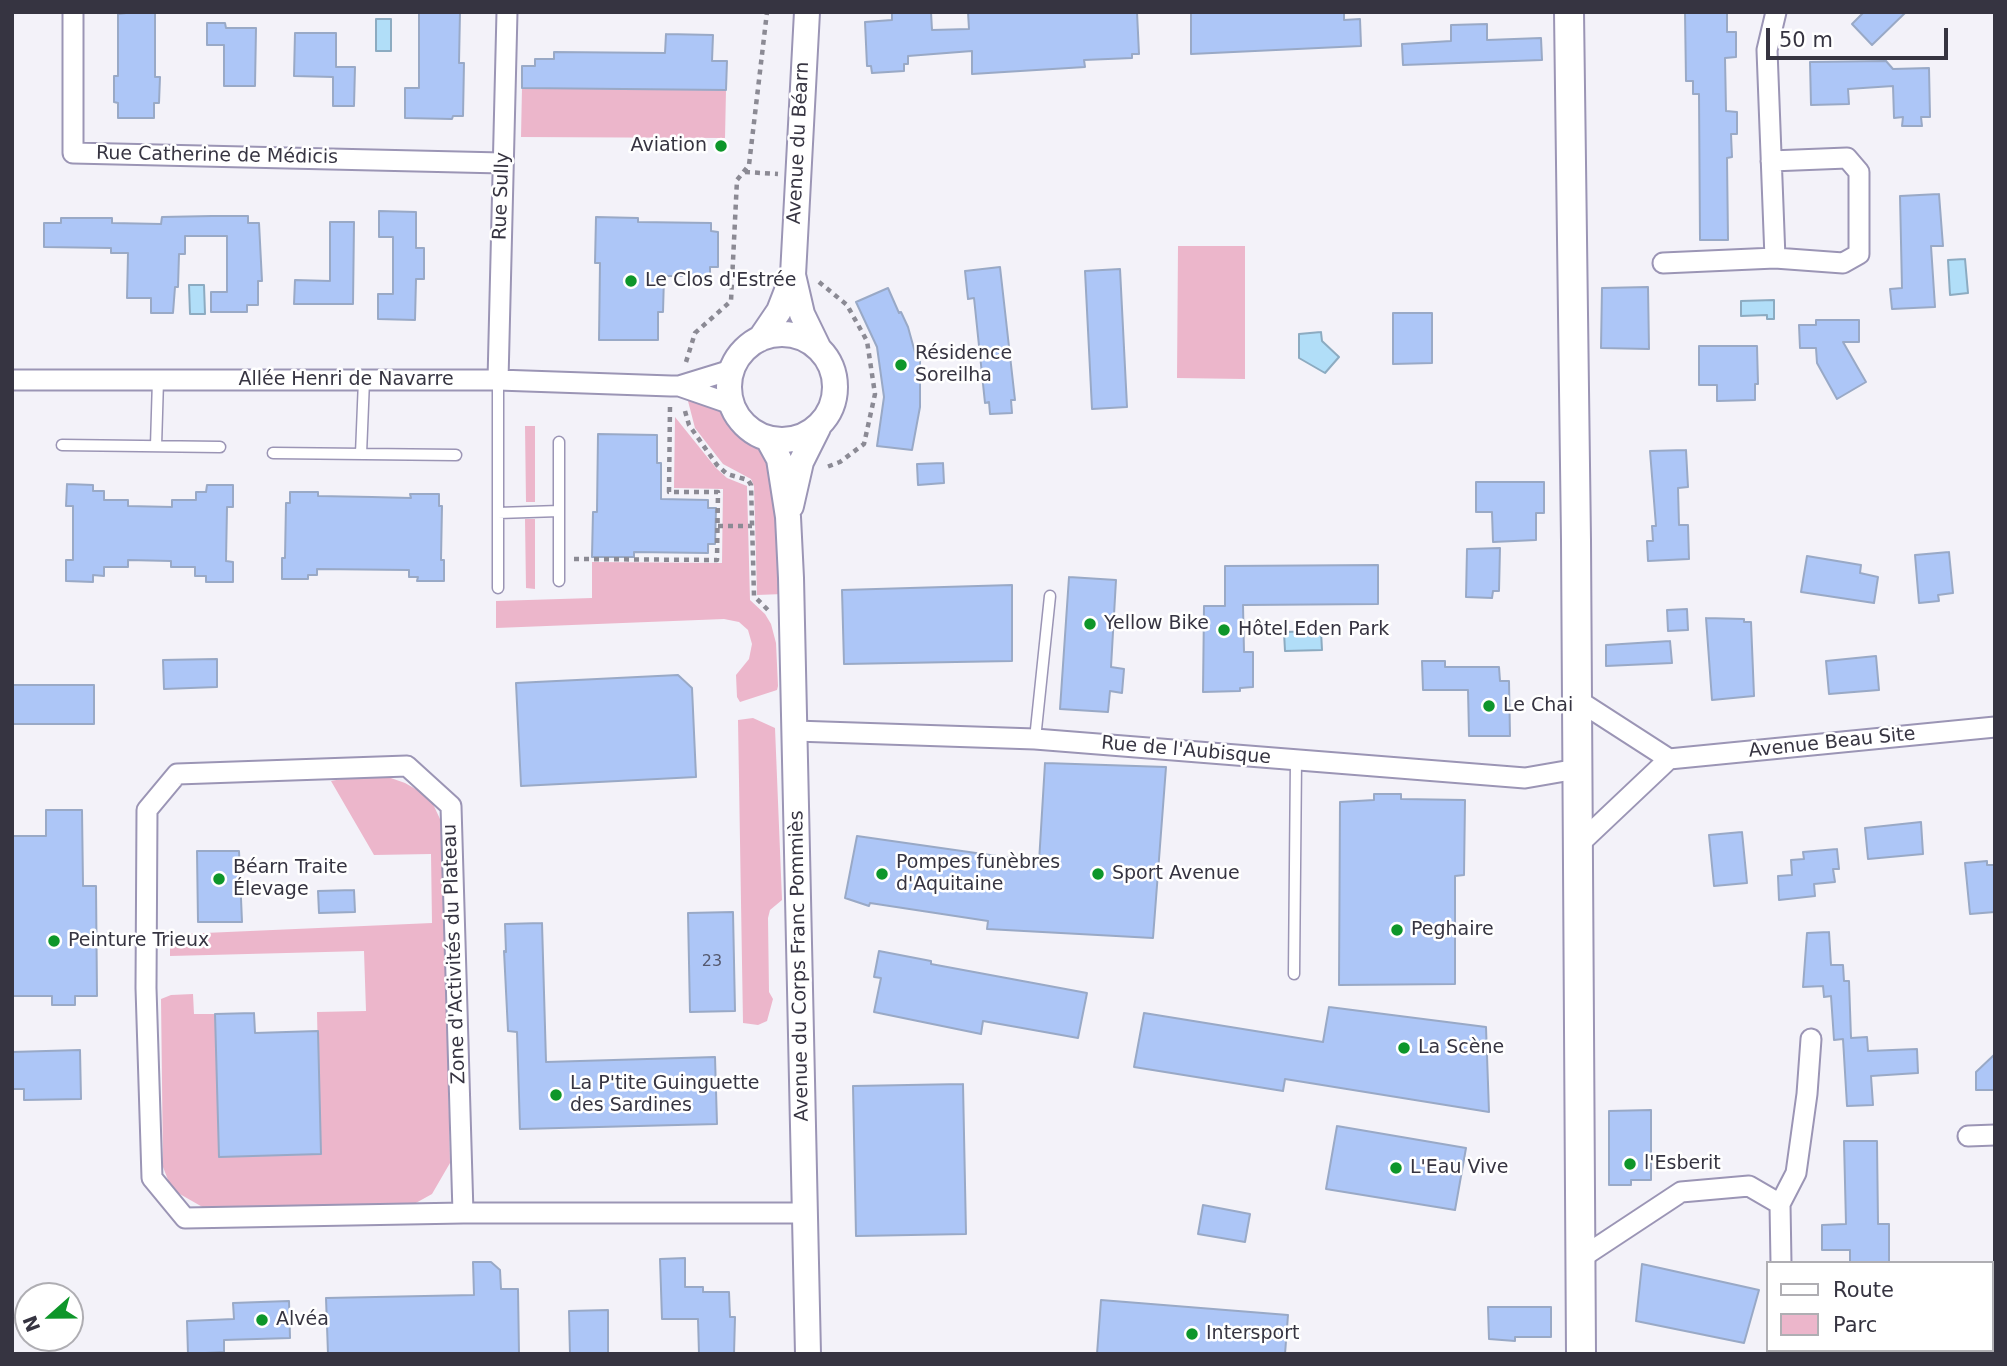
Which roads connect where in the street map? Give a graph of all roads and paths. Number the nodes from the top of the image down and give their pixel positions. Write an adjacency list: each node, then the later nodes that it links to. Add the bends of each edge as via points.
1 (73, 12): 8 (street, Rue Catherine de Médicis, via 73,153)
2 (507, 12): 8 (street, Rue Sully)
3 (767, 12): 9 (path, via 749,165)
4 (807, 12): 13 (street, Avenue du Béarn)
5 (1569, 12): 42 (main road)
6 (1776, 12): 7 (street, via 1767,50)
7 (1771, 161): 11 (street); 11 (street, via 1847,158 1859,172 1859,254 1843,263)
8 (502, 163): 20 (street, Rue Sully)
9 (744, 172): 10 (path); 21 (path, via 737,180 731,301 695,333)
10 (778, 174)
11 (1775, 258): 12 (street)
12 (1663, 263)
13 (793, 275): 14 (street, Avenue du Béarn, via 779,311); 15 (street, Avenue du Béarn, via 802,314)
14 (760, 339): 15 (street, via 785,333); 16 (street, via 739,354)
15 (818, 347): 23 (street, via 836,379 829,414)
16 (732, 370): 21 (street, Allée Henri de Navarre); 22 (street)
17 (12, 380): 18 (street, Allée Henri de Navarre)
18 (158, 380): 19 (street, Allée Henri de Navarre); 27 (lane)
19 (364, 380): 20 (street, Allée Henri de Navarre); 30 (lane)
20 (498, 380): 21 (street, Allée Henri de Navarre); 33 (lane)
21 (675, 386): 22 (street, Allée Henri de Navarre); 35 (path, via 669,492 718,492); 36 (path, via 689,425 717,465 751,485)
22 (731, 404): 24 (street, via 739,420)
23 (818, 428): 24 (street, via 802,438); 34 (street, via 801,462)
24 (768, 439): 34 (street, via 779,459)
25 (559, 442): 32 (lane)
26 (62, 445): 27 (lane)
27 (156, 446): 28 (lane)
28 (220, 447)
29 (273, 453): 30 (lane)
30 (361, 454): 31 (lane)
31 (456, 455)
32 (559, 511): 33 (lane); 37 (lane)
33 (498, 513): 39 (lane)
34 (788, 517): 44 (street, Avenue du Corps Franc Pommiès)
35 (718, 526): 36 (path); 37 (path, via 717,560)
36 (752, 526): 41 (path, via 754,596)
37 (559, 559): 38 (lane)
38 (559, 581)
39 (498, 588)
40 (1050, 596): 45 (lane)
41 (770, 612)
42 (1576, 699): 46 (street); 48 (main road)
43 (1995, 727): 46 (street, Avenue Beau Site)
44 (795, 732): 45 (street, Rue de l'Aubisque); 56 (street, Avenue du Corps Franc Pommiès)
45 (1035, 739): 47 (street, Rue de l'Aubisque)
46 (1669, 759): 49 (street)
47 (1296, 760): 48 (street, Rue de l'Aubisque, via 1525,778); 50 (lane)
48 (1577, 769): 49 (main road)
49 (1577, 846): 57 (main road)
50 (1294, 974)
51 (1811, 1039): 54 (street, via 1796,1173)
52 (1995, 1135): 53 (street)
53 (1968, 1136)
54 (1780, 1204): 57 (street, via 1749,1186 1681,1192); 58 (street)
55 (463, 1213): 55 (street, Zone d'Activités du Plateau, via 185,1218 152,1178 147,810 177,774 407,766 451,806); 56 (street, Zone d'Activités du Plateau)
56 (806, 1213): 59 (street, Avenue du Corps Franc Pommiès)
57 (1580, 1258): 60 (main road)
58 (1781, 1261)
59 (808, 1354)
60 (1581, 1354)

